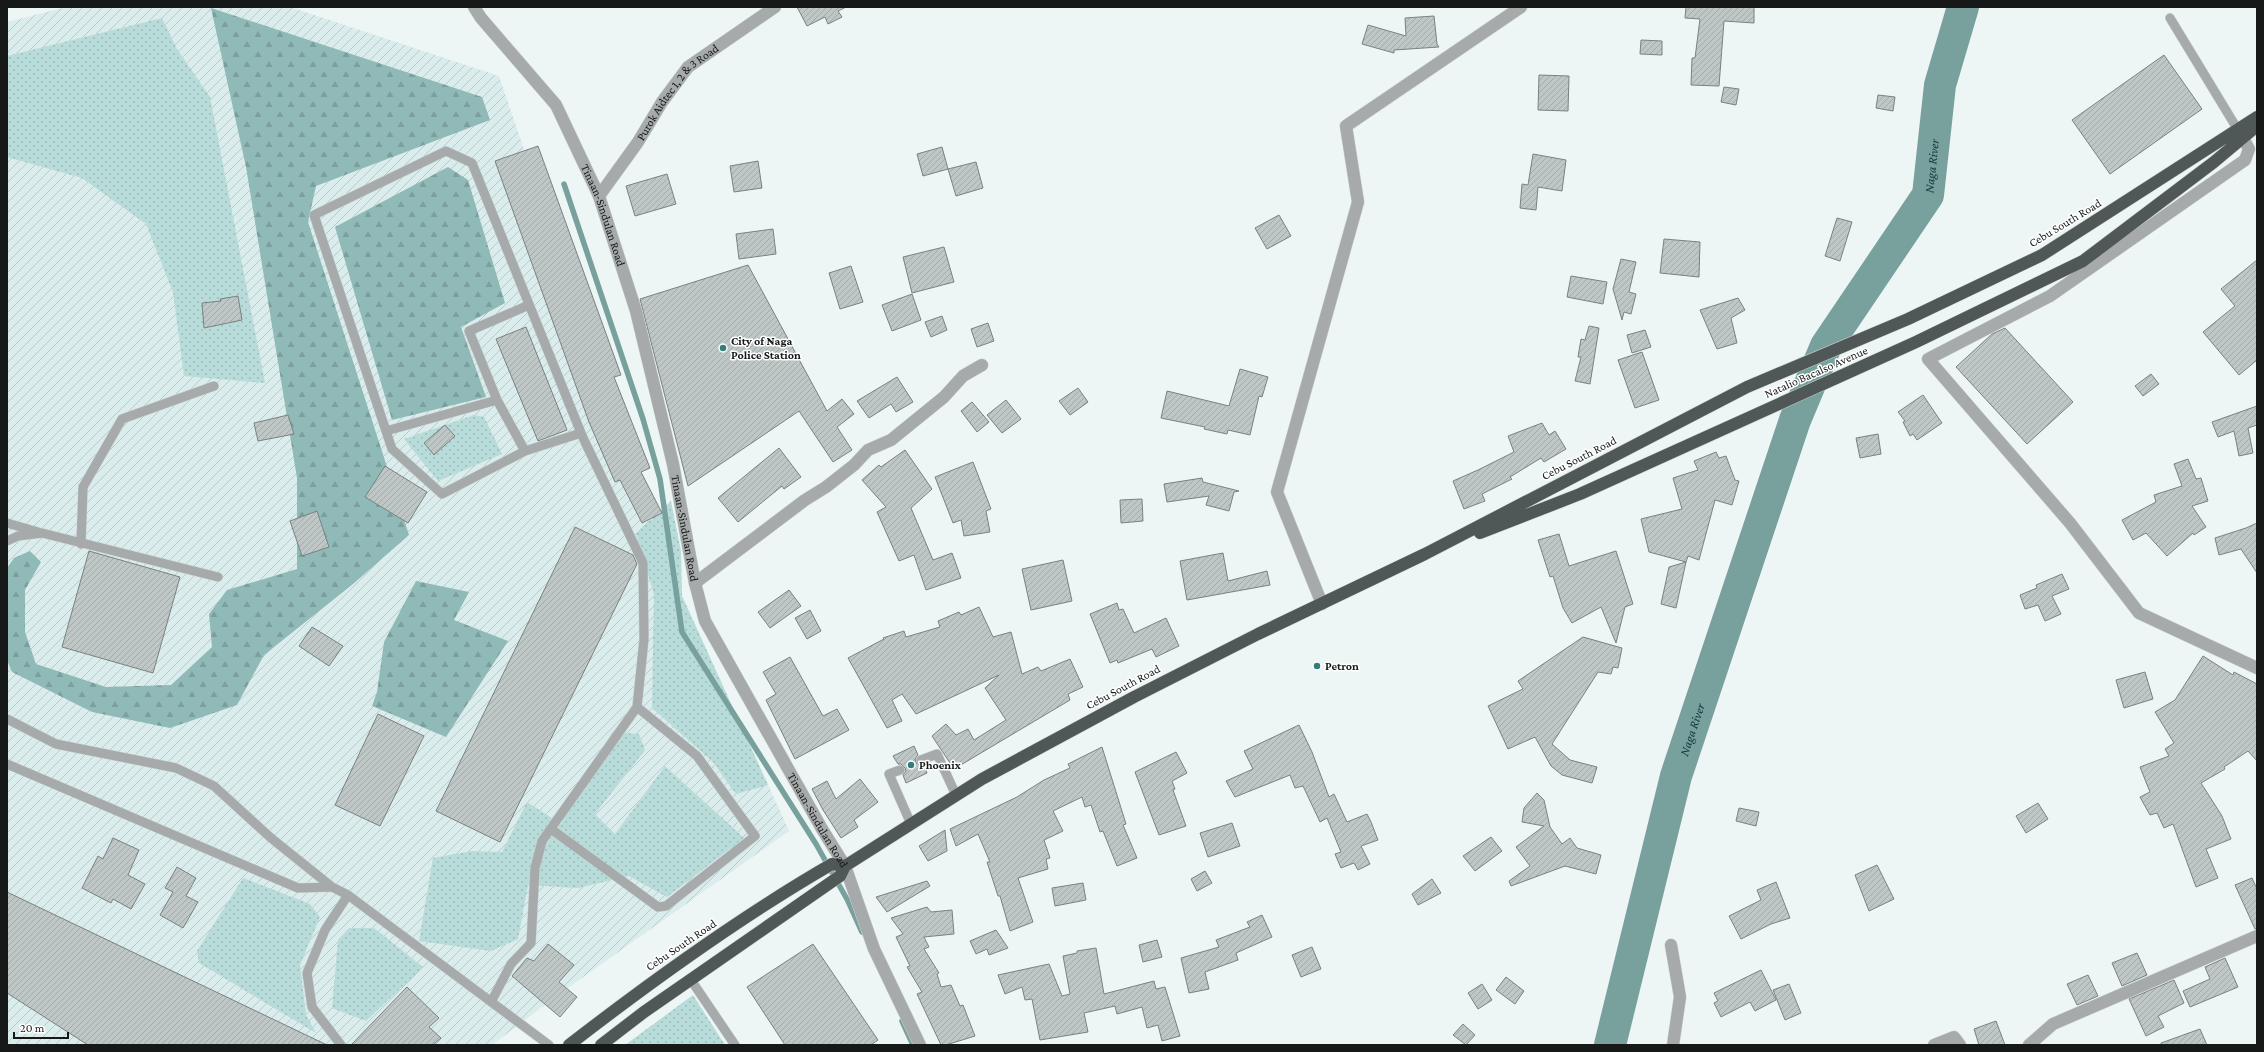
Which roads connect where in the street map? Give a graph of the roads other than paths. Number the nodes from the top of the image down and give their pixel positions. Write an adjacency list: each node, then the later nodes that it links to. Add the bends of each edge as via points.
1 (474, 7): 8 (street, Tinaan-Sindulan Road, via 556,105)
2 (775, 7): 8 (street, Purok Aidtec 1, 2 & 3 Road, via 688,67)
3 (1521, 7): 27 (street, via 1346,126 1358,202 1277,492)
4 (2170, 18): 7 (lane)
5 (2257, 118): 7 (highway, Cebu South Road)
6 (2257, 126): 7 (highway, Cebu South Road)
7 (2240, 135): 10 (highway, Cebu South Road, via 2042,255); 11 (highway, Cebu South Road, via 2083,262); 28 (street, via 2249,149 2245,160 2050,296 1928,359 2070,523 2139,613)
8 (599, 196): 26 (street, Tinaan-Sindulan Road, via 636,311 673,464)
9 (529, 305): 15 (lane, via 468,330); 17 (lane, via 472,163 446,151 314,215); 18 (lane)
10 (1876, 332): 14 (highway, Natalio Bacalso Avenue)
11 (1888, 355): 16 (highway, Natalio Bacalso Avenue)
12 (982, 365): 26 (street, via 963,376 944,397 891,440 868,450 854,466)
13 (214, 386): 23 (lane, via 122,419 82,487)
14 (1747, 387): 24 (highway, Cebu South Road)
15 (497, 400): 17 (lane); 19 (lane)
16 (1756, 414): 24 (highway, Cebu South Road, via 1580,494)
17 (386, 431): 19 (lane, via 392,449 442,494)
18 (581, 433): 19 (lane); 29 (lane, via 643,563 644,639)
19 (525, 451)
20 (7, 523): 21 (lane)
21 (42, 533): 22 (lane, via 18,536); 23 (lane)
22 (7, 541)
23 (81, 544): 25 (lane)
24 (1425, 554): 27 (highway, Cebu South Road)
25 (218, 577)
26 (695, 583): 37 (street, Tinaan-Sindulan Road, via 705,621 822,829)
27 (1322, 604): 34 (highway, Cebu South Road, via 1134,697)
28 (2257, 668)
29 (637, 707): 36 (lane); 36 (lane, via 697,756 755,836 666,906 658,907)
30 (7, 719): 38 (lane, via 56,744 176,768 214,786 271,838)
31 (921, 760): 34 (lane, via 937,754)
32 (7, 764): 38 (lane, via 298,888)
33 (900, 770): 35 (lane, via 889,774)
34 (956, 795): 35 (highway, Cebu South Road)
35 (911, 824): 37 (highway, Cebu South Road)
36 (551, 829): 43 (lane, via 542,841 535,868 531,943 511,964)
37 (842, 871): 42 (highway, via 822,888); 46 (highway, Cebu South Road, via 832,864 813,875 677,964); 49 (street, Tinaan-Sindulan Road, via 874,949)
38 (332, 887): 39 (lane)
39 (348, 895): 43 (lane); 44 (lane, via 325,930 307,973 312,1007)
40 (2257, 936): 53 (street, via 2053,1024)
41 (1671, 945): 50 (street, via 1680,997)
42 (691, 980): 47 (highway); 48 (lane)
43 (491, 1002): 45 (lane)
44 (341, 1045)
45 (549, 1045)
46 (569, 1045)
47 (601, 1045)
48 (735, 1045)
49 (920, 1045)
50 (1673, 1045)
51 (1934, 1045): 52 (street, via 1954,1037)
52 (1960, 1045)
53 (2029, 1045)

